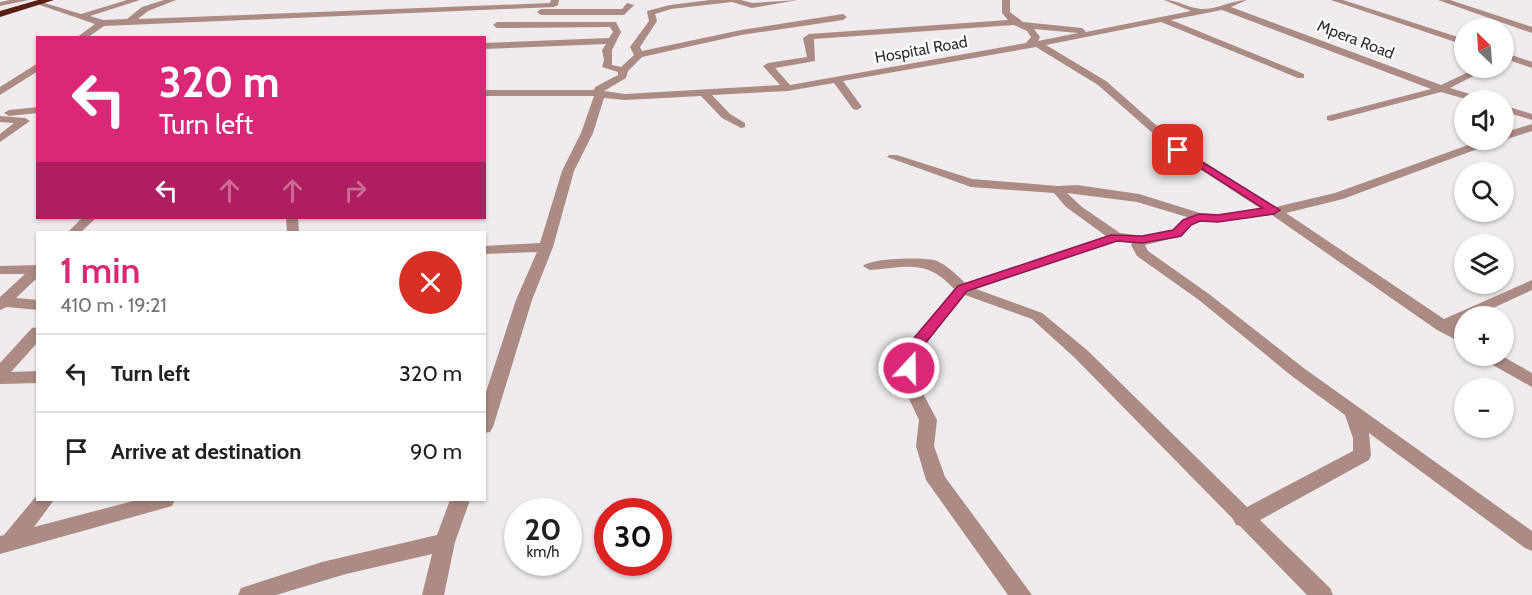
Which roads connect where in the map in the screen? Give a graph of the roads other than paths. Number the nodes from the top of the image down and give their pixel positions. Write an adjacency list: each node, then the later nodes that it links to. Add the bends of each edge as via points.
1 (25, 0): 14 (street)
2 (136, 0): 23 (street)
3 (172, 0): 26 (street, via 149,8)
4 (452, 0): 17 (street)
5 (794, 0): 11 (street, via 752,6 738,0)
6 (1006, 0): 28 (street, via 1006,13)
7 (1168, 0): 20 (street)
8 (1244, 0): 16 (street, Hospital Road)
9 (1335, 0): 33 (street)
10 (1442, 0): 30 (street)
11 (719, 1): 19 (street)
12 (43, 2): 22 (highway); 23 (street)
13 (554, 2): 15 (street); 18 (street)
14 (0, 4)
15 (630, 5): 19 (street); 21 (street, via 624,12)
16 (1222, 7): 20 (street, Hospital Road); 49 (street, Mpera Road)
17 (456, 9): 18 (street); 26 (street)
18 (507, 9): 21 (street); 29 (street, via 494,29)
19 (653, 11): 39 (street, via 653,21 635,47)
20 (1199, 11): 25 (street, Hospital Road)
21 (568, 12): 29 (street)
22 (0, 14)
23 (82, 16): 27 (street)
24 (843, 17): 39 (street, via 756,28)
25 (1162, 19): 31 (street, Hospital Road); 44 (street)
26 (130, 21): 27 (street)
27 (102, 23): 32 (street)
28 (1017, 23): 31 (street); 36 (street, via 1030,29 1036,37); 48 (street, via 812,36 808,38 812,59 768,66)
29 (563, 24): 34 (street, via 613,24 617,32)
30 (1532, 30)
31 (1104, 31): 36 (street, Hospital Road)
32 (83, 36)
33 (1454, 39)
34 (611, 42): 35 (street); 38 (street); 43 (street, via 608,68)
35 (486, 45)
36 (1034, 45): 46 (street, Hospital Road); 68 (street, via 1102,83 1178,150)
37 (1532, 52): 40 (street)
38 (486, 55)
39 (639, 55): 43 (street)
40 (1514, 58): 41 (street)
41 (1532, 65)
42 (36, 67): 47 (street)
43 (623, 70): 53 (street, via 617,80 599,89)
44 (1301, 76)
45 (1464, 78): 49 (street)
46 (837, 80): 48 (street, Hospital Road); 54 (street)
47 (2, 88)
48 (788, 88): 51 (street, Hospital Road)
49 (1441, 89): 52 (street, Mpera Road); 59 (street)
50 (486, 93): 53 (street, Hospital Road)
51 (704, 93): 53 (street, Hospital Road); 61 (street, via 726,116)
52 (1454, 93)
53 (600, 95): 74 (street, via 568,171)
54 (857, 106)
55 (36, 110): 57 (street)
56 (1514, 111): 58 (street)
57 (0, 114)
58 (1532, 117)
59 (1331, 118)
60 (0, 119): 64 (street, via 25,121)
61 (741, 125)
62 (1532, 127): 63 (street)
63 (1514, 133)
64 (0, 139)
65 (1461, 150): 68 (street, via 1323,202)
66 (893, 157): 67 (street, via 970,183)
67 (1058, 190): 69 (street, via 1139,198); 72 (street, via 1078,212)
68 (1274, 210): 69 (street); 84 (street)
69 (1199, 217): 73 (street, via 1187,222 1177,233)
70 (88, 219): 71 (street)
71 (75, 231)
72 (1116, 237): 73 (street); 81 (street)
73 (1142, 240): 93 (street, via 1138,245 1142,253)
74 (546, 247): 75 (street); 92 (street)
75 (486, 250)
76 (870, 266): 81 (street, via 931,264)
77 (36, 269): 78 (street)
78 (0, 270)
79 (36, 271): 82 (street)
80 (1532, 284): 84 (street)
81 (962, 288): 97 (street, via 1037,316 1081,354); 103 (street, via 908,354 909,382 928,420 925,446 936,480)
82 (2, 304): 83 (street)
83 (36, 305)
84 (1443, 326): 85 (street)
85 (1454, 333)
86 (36, 334): 88 (street)
87 (1507, 366): 91 (street)
88 (0, 373)
89 (36, 377): 90 (street)
90 (0, 378)
91 (1532, 381)
92 (488, 404)
93 (1352, 410): 97 (street, via 1362,438 1362,455); 99 (street)
94 (43, 501): 100 (street)
95 (161, 501): 100 (street)
96 (460, 501): 98 (street)
97 (1243, 519): 104 (street)
98 (445, 542): 101 (street, via 370,559); 102 (street)
99 (1532, 542)
100 (5, 543)
101 (249, 595)
102 (433, 595)
103 (1021, 595)
104 (1322, 595)

